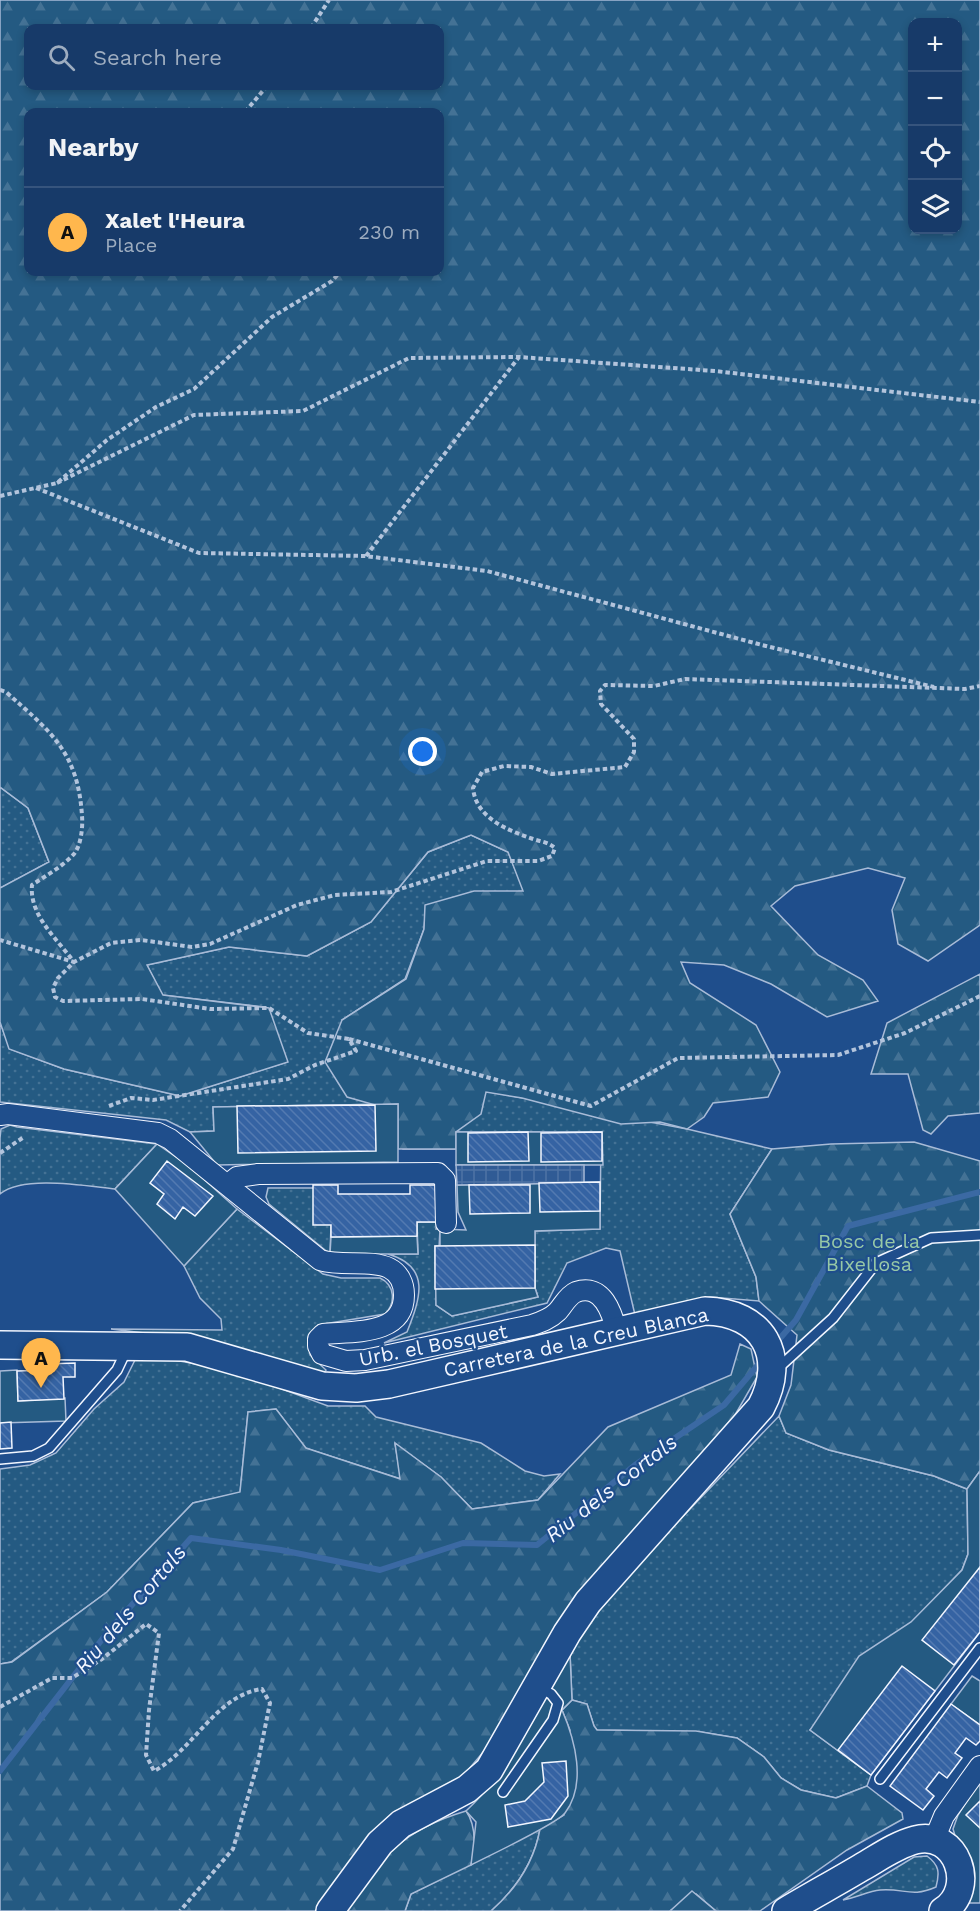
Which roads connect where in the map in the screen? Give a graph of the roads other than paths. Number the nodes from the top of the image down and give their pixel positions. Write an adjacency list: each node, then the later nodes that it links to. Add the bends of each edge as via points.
1 (0, 1115): 2 (street, Urb. el Bosquet, via 159,1133)
2 (227, 1185): 3 (street, via 237,1177 258,1174 438,1173 446,1180); 5 (street, Urb. el Bosquet, via 320,1260 385,1266 399,1276 404,1295 398,1318 388,1325 323,1334 318,1346 322,1354 333,1359 365,1360 532,1325 556,1313 569,1297 585,1291 604,1299)
3 (446, 1223)
4 (980, 1235): 8 (lane, via 931,1238 876,1263 833,1318)
5 (617, 1332): 7 (main road, Carretera de la Creu Blanca, via 389,1384 356,1388 322,1386 187,1347); 8 (main road, Carretera de la Creu Blanca, via 705,1311 724,1311 758,1328)
6 (0, 1345): 7 (main road, Carretera de la Creu Blanca)
7 (128, 1346): 9 (lane, via 117,1370 49,1448 33,1456)
8 (774, 1371): 11 (main road, via 770,1391 761,1407 606,1578 567,1633)
9 (0, 1459)
10 (980, 1647): 13 (lane)
11 (538, 1687): 14 (lane, via 558,1703 553,1720); 16 (main road, via 489,1770 467,1789 401,1824 380,1843)
12 (980, 1766): 15 (street, via 944,1816)
13 (880, 1779)
14 (503, 1792)
15 (934, 1840): 17 (main road, via 914,1840 902,1845); 18 (main road, via 952,1850 960,1869 956,1901)
16 (330, 1911)
17 (786, 1911)
18 (944, 1911)

